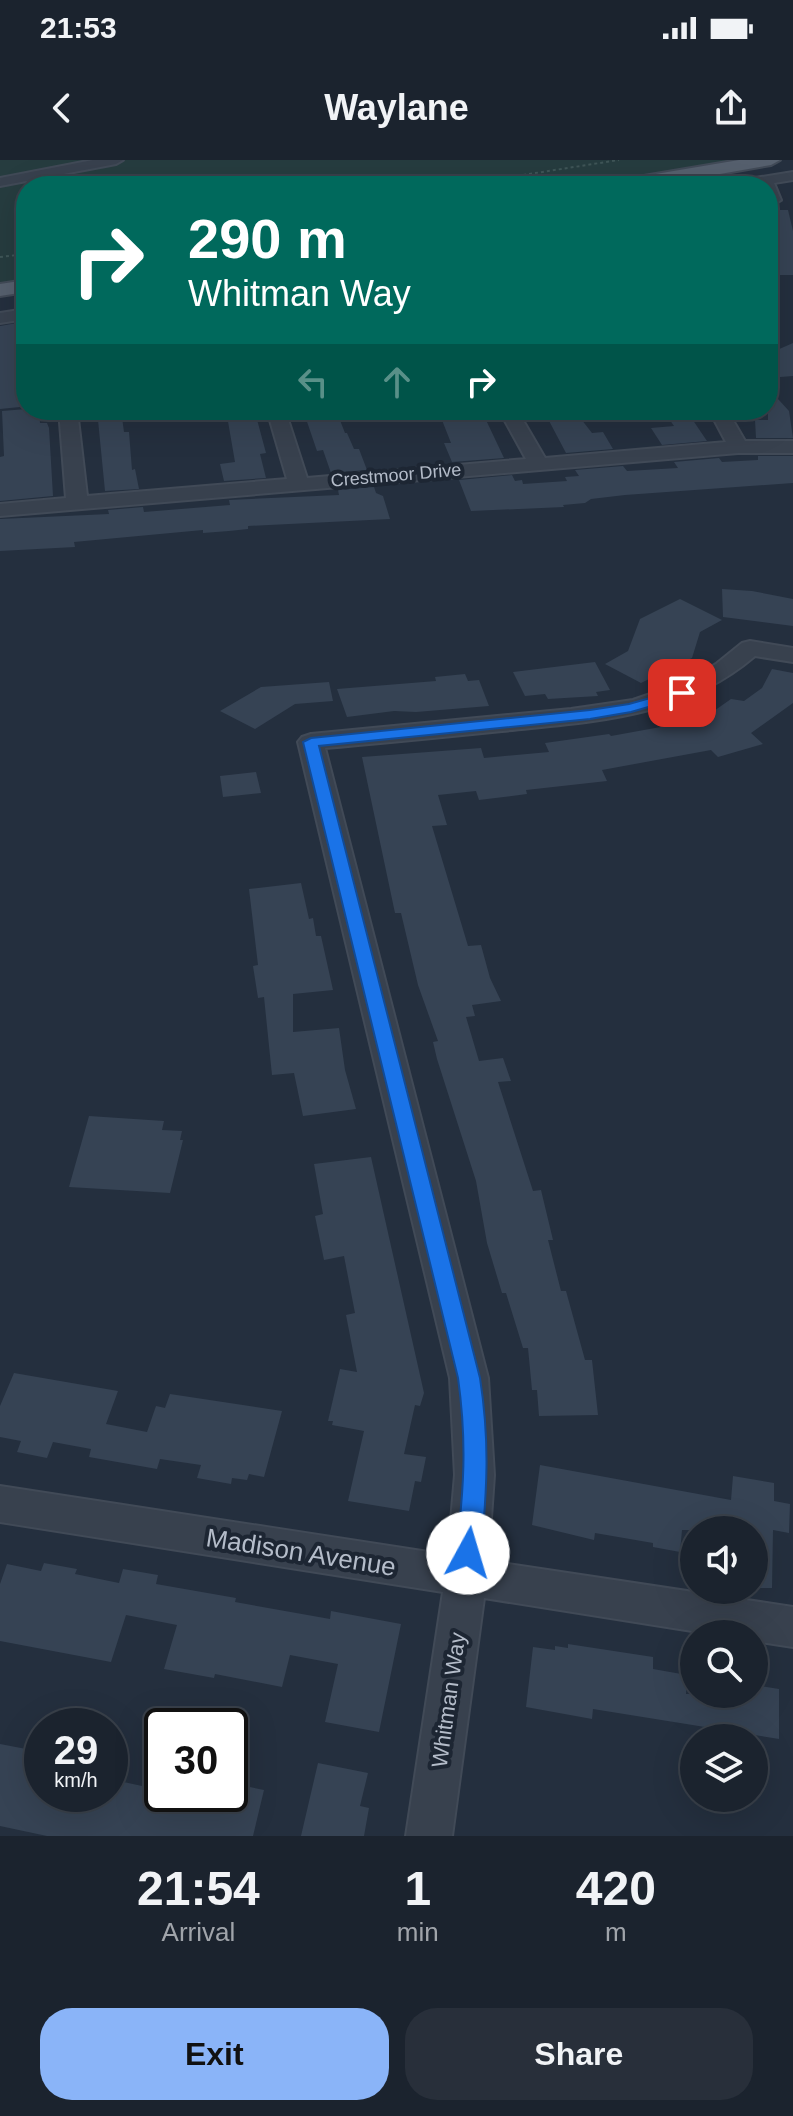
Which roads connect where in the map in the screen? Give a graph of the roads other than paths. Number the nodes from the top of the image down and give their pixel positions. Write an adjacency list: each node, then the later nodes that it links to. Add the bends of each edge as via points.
1 (116, 160): 3 (street)
2 (771, 160): 4 (main road)
3 (32, 176)
4 (678, 176)
5 (69, 420): 13 (street)
6 (279, 420): 12 (street)
7 (514, 420): 11 (street)
8 (723, 420): 9 (street)
9 (738, 447): 10 (street, Crestmoor Drive); 11 (street, Crestmoor Drive)
10 (793, 447)
11 (538, 463): 12 (street, Crestmoor Drive)
12 (299, 484): 13 (street, Crestmoor Drive)
13 (77, 502): 14 (street, Crestmoor Drive)
14 (0, 510)
15 (793, 655): 17 (street, Whitman Way, via 750,648 697,687 631,708 311,742 469,1378 477,1478)
16 (0, 1504): 17 (street, Madison Avenue)
17 (466, 1579): 18 (street, Madison Avenue); 19 (street, Whitman Way)
18 (793, 1627)
19 (429, 1836)

